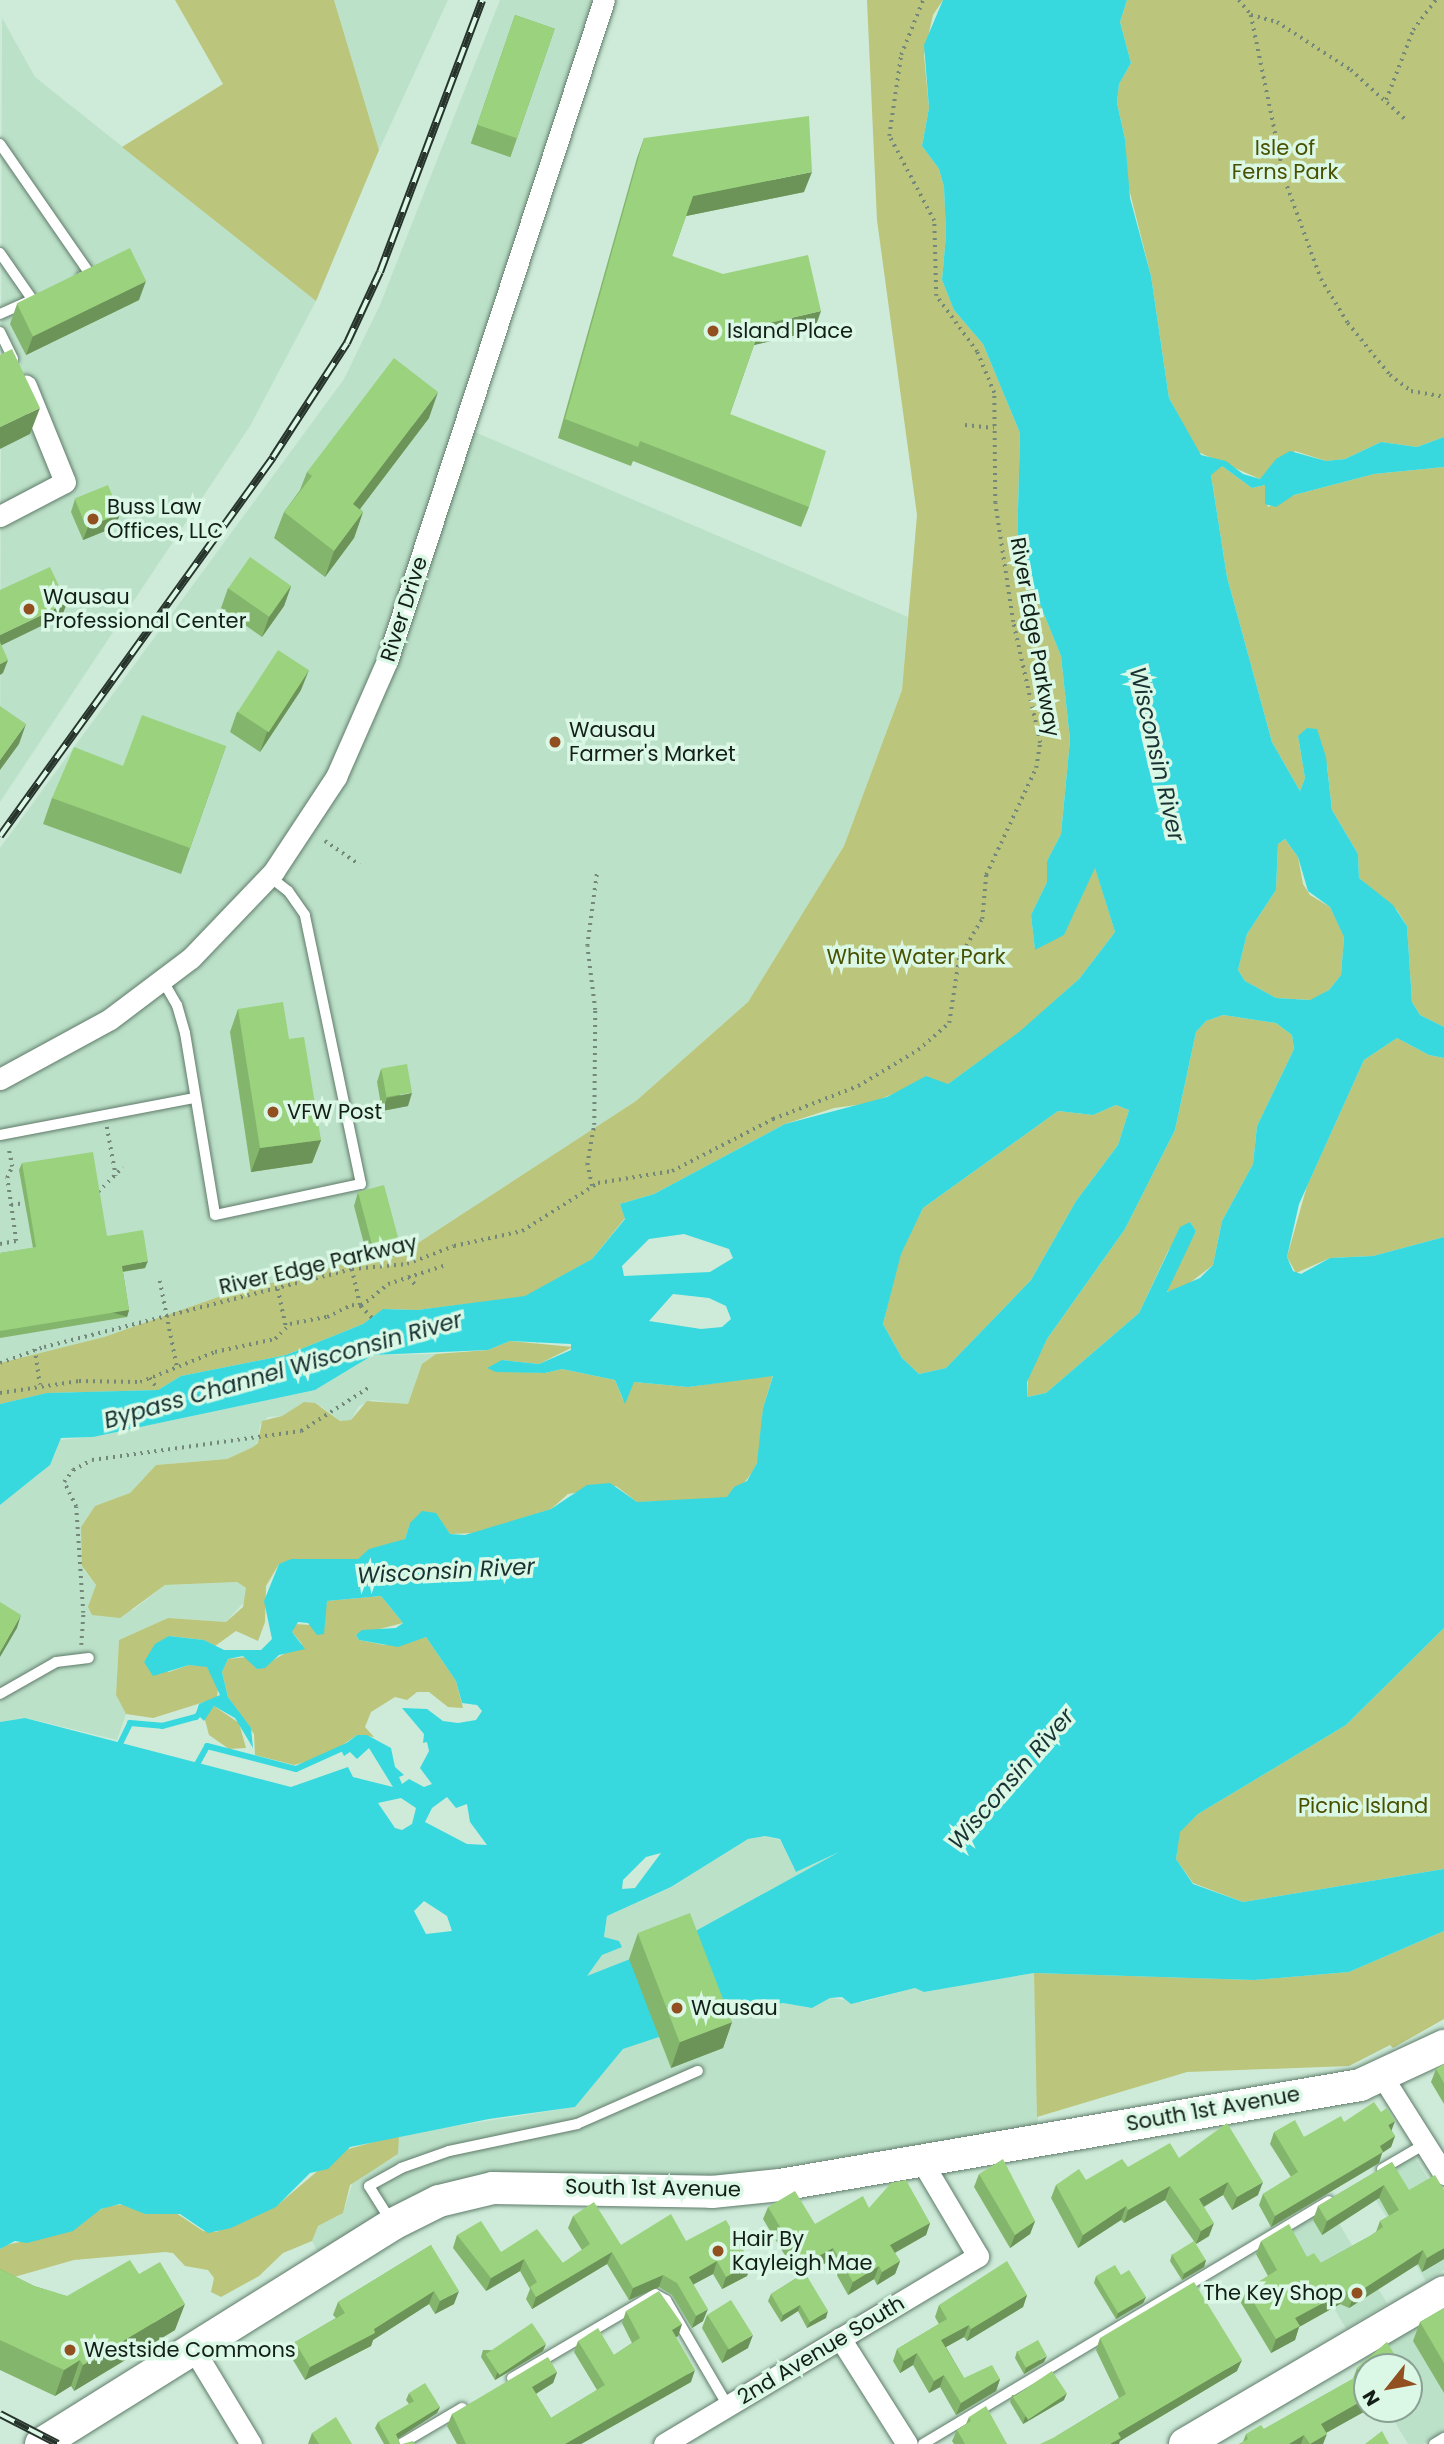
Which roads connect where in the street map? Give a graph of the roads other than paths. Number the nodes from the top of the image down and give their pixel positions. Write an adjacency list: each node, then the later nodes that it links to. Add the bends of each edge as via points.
1 (604, 0): 11 (street, River Drive, via 374,695 328,792)
2 (0, 145): 4 (lane, via 89,274)
3 (0, 253): 6 (lane)
4 (66, 284)
5 (44, 294): 6 (lane)
6 (32, 299): 7 (lane)
7 (0, 314)
8 (0, 332): 9 (lane)
9 (13, 359): 10 (street, via 65,482)
10 (0, 516)
11 (270, 876): 12 (street, River Drive); 14 (lane, via 305,915 362,1184 215,1215)
12 (163, 981): 13 (street, River Drive, via 103,1023); 14 (lane, via 181,1016)
13 (0, 1079)
14 (194, 1098): 15 (lane)
15 (0, 1135)
16 (84, 1658): 17 (lane, via 56,1662)
17 (0, 1694)
18 (1444, 2046): 20 (street, South 1st Avenue)
19 (698, 2071): 26 (lane, via 577,2124 449,2151 401,2168 369,2186)
20 (1382, 2076): 21 (street); 22 (street, South 1st Avenue, via 1360,2085)
21 (1425, 2144): 23 (street); 24 (lane)
22 (921, 2160): 26 (street, South 1st Avenue, via 735,2192 493,2188 439,2201); 28 (street, 2nd Avenue South, via 978,2256)
23 (1443, 2172)
24 (1365, 2179)
25 (1341, 2194): 39 (lane)
26 (393, 2224): 29 (street, South 1st Avenue)
27 (1444, 2292): 40 (street)
28 (840, 2338): 32 (street, 2nd Avenue South); 38 (street)
29 (194, 2350): 34 (street, South 1st Avenue); 35 (street)
30 (495, 2389): 32 (lane, via 655,2294 666,2300)
31 (472, 2402): 36 (lane)
32 (728, 2406): 37 (street, 2nd Avenue South)
33 (1444, 2438): 41 (lane)
34 (41, 2444)
35 (251, 2444)
36 (401, 2444)
37 (664, 2444)
38 (907, 2444)
39 (923, 2444)
40 (1185, 2444)
41 (1434, 2444)

